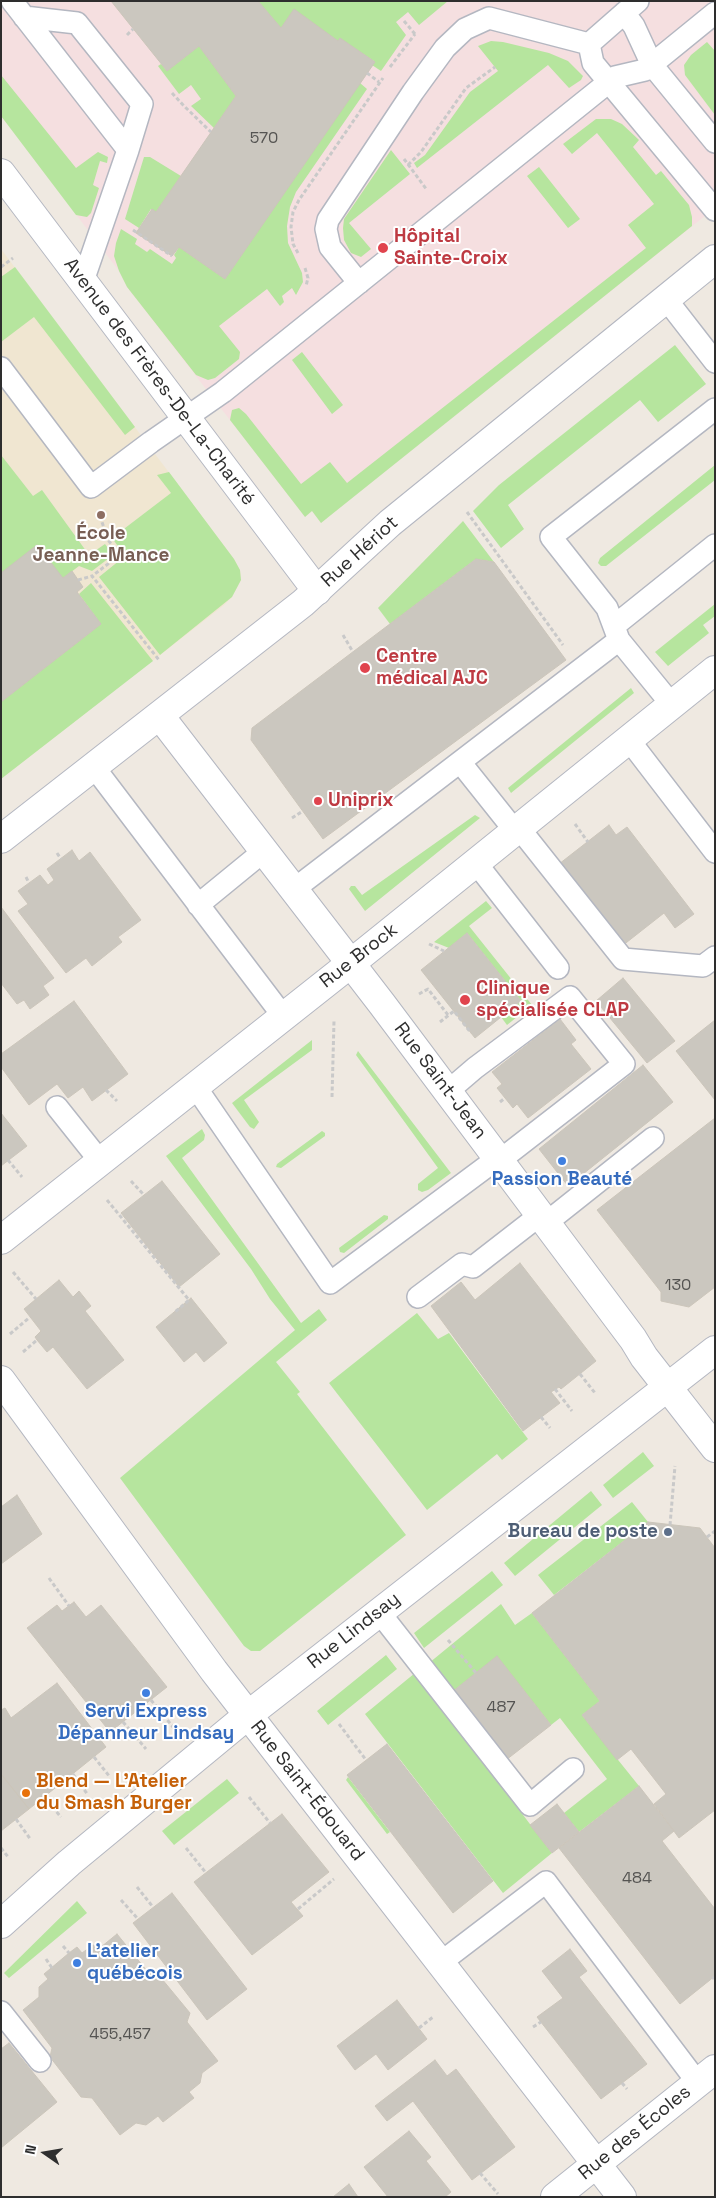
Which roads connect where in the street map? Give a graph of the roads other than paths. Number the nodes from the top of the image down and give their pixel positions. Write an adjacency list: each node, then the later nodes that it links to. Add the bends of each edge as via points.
1 (631, 7): 5 (lane); 6 (lane, via 634,26)
2 (18, 9): 9 (lane); 9 (lane, via 77,22 142,104)
3 (493, 9): 5 (lane); 14 (lane, via 445,48 331,213 326,229 330,247)
4 (715, 13): 6 (lane)
5 (590, 44): 7 (lane, via 593,63)
6 (652, 65): 7 (lane); 8 (lane)
7 (609, 82): 11 (lane); 14 (lane)
8 (715, 142)
9 (128, 150): 13 (lane)
10 (1, 173): 13 (street, Avenue des Frères-De-La-Charité)
11 (715, 210)
12 (715, 259): 15 (street, Rue Hériot)
13 (83, 281): 19 (street, Avenue des Frères-De-La-Charité)
14 (359, 283): 19 (lane)
15 (666, 299): 16 (lane); 21 (street, Rue Hériot, via 390,523)
16 (715, 362)
17 (1, 368): 19 (lane, via 91,487)
18 (715, 409): 22 (lane, via 551,537 606,608)
19 (187, 418): 21 (street, Avenue des Frères-De-La-Charité)
20 (715, 545): 22 (lane)
21 (317, 591): 25 (street, Rue Hériot)
22 (617, 633): 24 (lane); 27 (lane)
23 (715, 670): 24 (street, Rue Brock)
24 (672, 706): 26 (street, Rue Brock)
25 (160, 716): 28 (street, Rue Hériot); 31 (street, Rue Saint-Jean)
26 (629, 740): 29 (street, Rue Brock); 32 (lane)
27 (460, 762): 29 (lane); 34 (lane)
28 (94, 768): 30 (street, Rue Hériot); 35 (lane)
29 (517, 829): 33 (street, Rue Brock); 36 (lane, via 623,959 703,966)
30 (1, 840)
31 (264, 851): 34 (street, Rue Saint-Jean); 35 (lane)
32 (715, 852)
33 (476, 862): 37 (street, Rue Brock); 38 (lane)
34 (293, 890): 37 (street, Rue Saint-Jean)
35 (198, 905): 39 (lane)
36 (715, 957)
37 (350, 964): 39 (street, Rue Brock); 41 (street, Rue Saint-Jean)
38 (558, 968)
39 (284, 1016): 40 (street, Rue Brock)
40 (195, 1086): 44 (lane, via 330,1283); 45 (street, Rue Brock)
41 (447, 1092): 44 (street, Rue Saint-Jean); 44 (lane, via 570,997 624,1064)
42 (57, 1106): 45 (lane)
43 (653, 1138): 46 (lane)
44 (499, 1160): 46 (street, Rue Saint-Jean)
45 (100, 1161): 47 (street, Rue Brock)
46 (543, 1219): 48 (lane, via 473,1267 462,1264); 51 (street, Rue Saint-Jean)
47 (1, 1240)
48 (418, 1297)
49 (715, 1350): 51 (street, Rue Lindsay)
50 (1, 1380): 54 (street, Rue Saint-Édouard)
51 (667, 1387): 52 (street, Rue Saint-Jean); 53 (street, Rue Lindsay)
52 (715, 1448)
53 (379, 1612): 54 (street, Rue Lindsay); 55 (lane, via 530,1805)
54 (248, 1715): 56 (street, Rue Lindsay, via 76,1857); 57 (street, Rue Saint-Édouard)
55 (573, 1769)
56 (1, 1924)
57 (440, 1963): 60 (lane, via 546,1882); 61 (street, Rue Saint-Édouard)
58 (1, 2012): 59 (lane)
59 (40, 2061)
60 (706, 2076): 61 (street, Rue des Écoles)
61 (596, 2164): 62 (street, Rue des Écoles); 63 (street, Rue Saint-Édouard)
62 (555, 2197)
63 (622, 2197)

